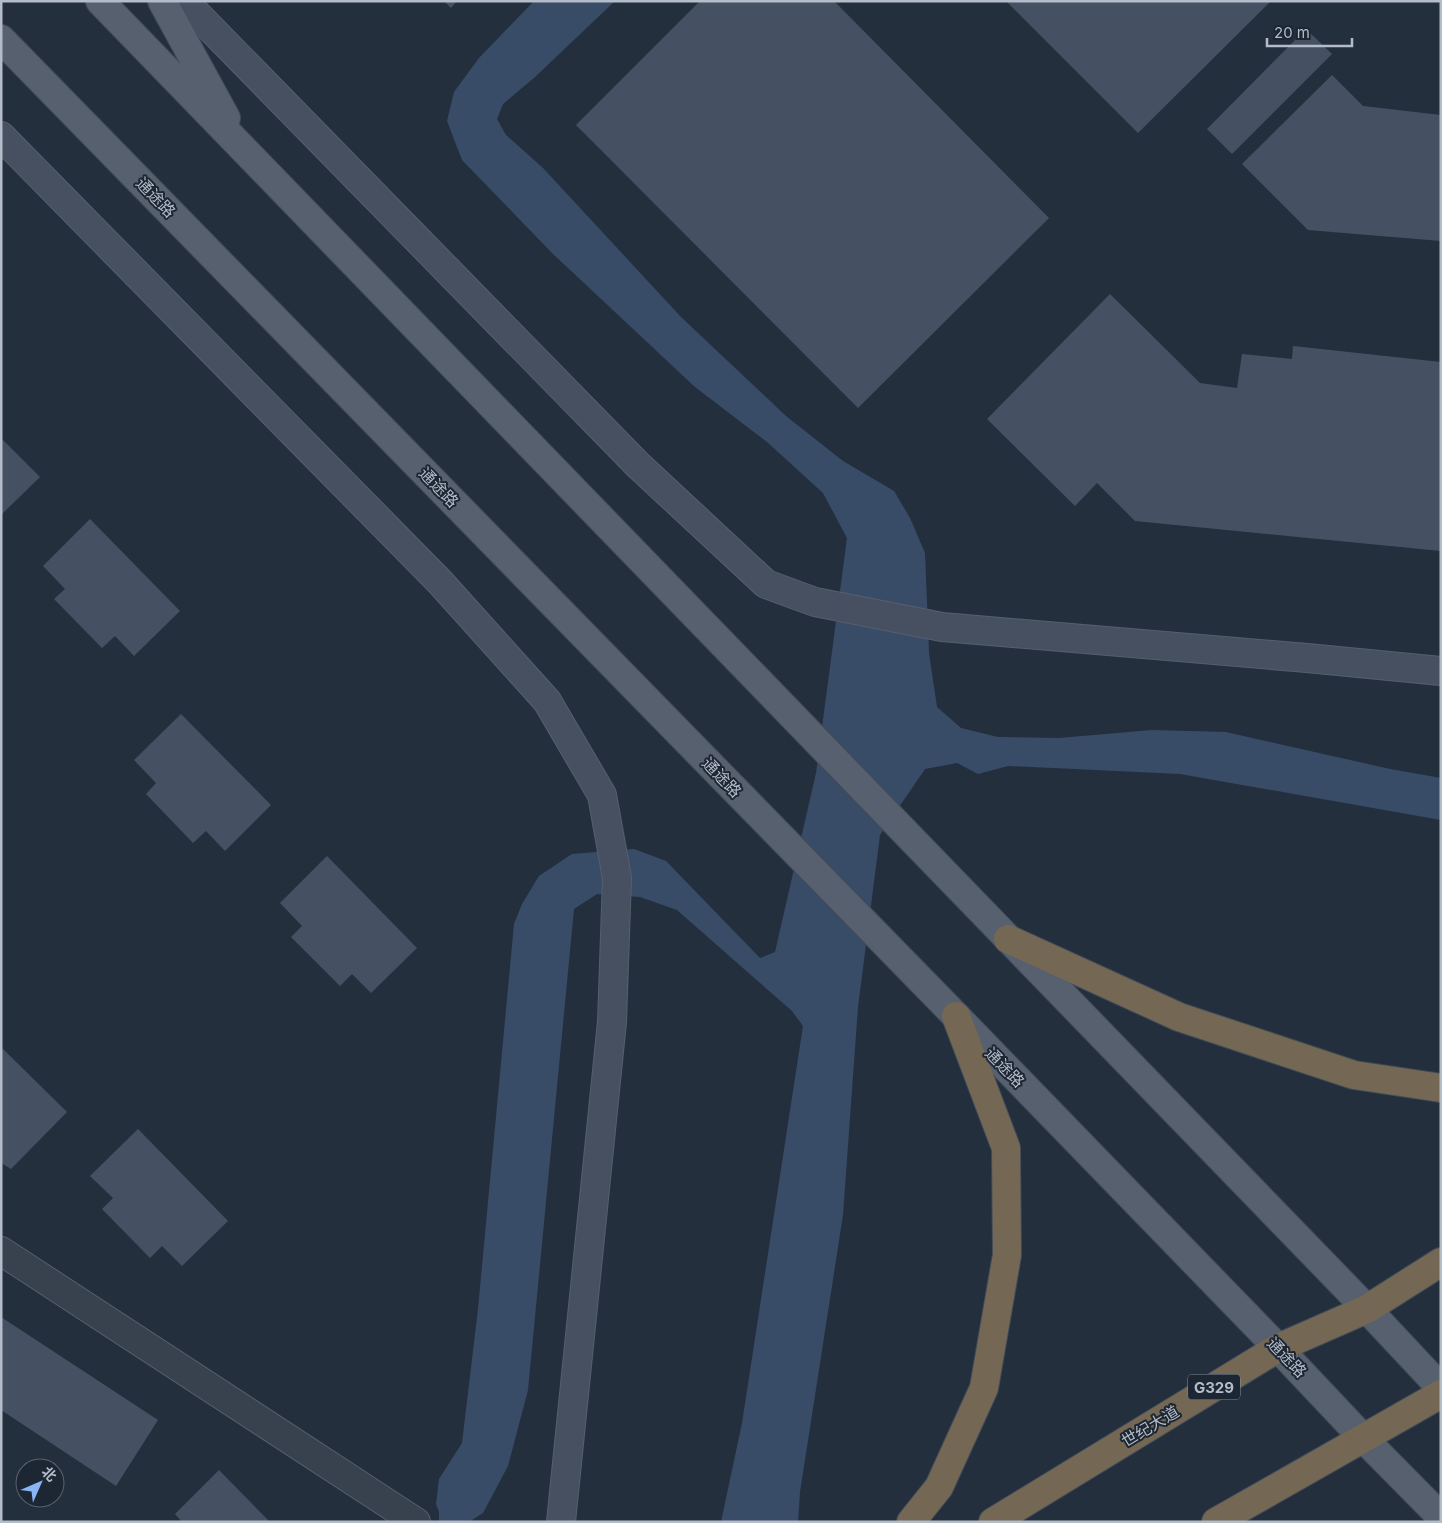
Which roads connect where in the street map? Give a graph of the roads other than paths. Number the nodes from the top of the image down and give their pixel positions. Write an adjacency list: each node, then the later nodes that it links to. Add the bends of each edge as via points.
1 (100, 1): 6 (main road)
2 (162, 1): 6 (main road)
3 (184, 1): 7 (main road, via 638,465 766,584 815,602 942,627)
4 (1, 39): 9 (main road, 通途路)
5 (1, 136): 20 (main road, via 440,582 547,701 602,795 617,878 612,1022)
6 (244, 150): 8 (main road)
7 (1441, 671)
8 (1008, 939): 10 (highway, via 1178,1017 1354,1075); 13 (main road)
9 (956, 1016): 14 (main road, 通途路); 21 (highway, via 1006,1148 1007,1255 984,1388 939,1487)
10 (1441, 1088)
11 (1, 1252): 19 (street)
12 (1441, 1262): 13 (highway, 世纪大道 / G329)
13 (1367, 1309): 14 (highway, 世纪大道 / G329); 15 (main road)
14 (1278, 1348): 17 (main road, 通途路); 22 (highway, 世纪大道 / G329)
15 (1441, 1388)
16 (1441, 1394): 17 (highway)
17 (1363, 1438): 18 (main road, 通途路); 23 (highway)
18 (1441, 1517)
19 (416, 1522)
20 (561, 1522)
21 (911, 1522)
22 (993, 1522)
23 (1216, 1522)

